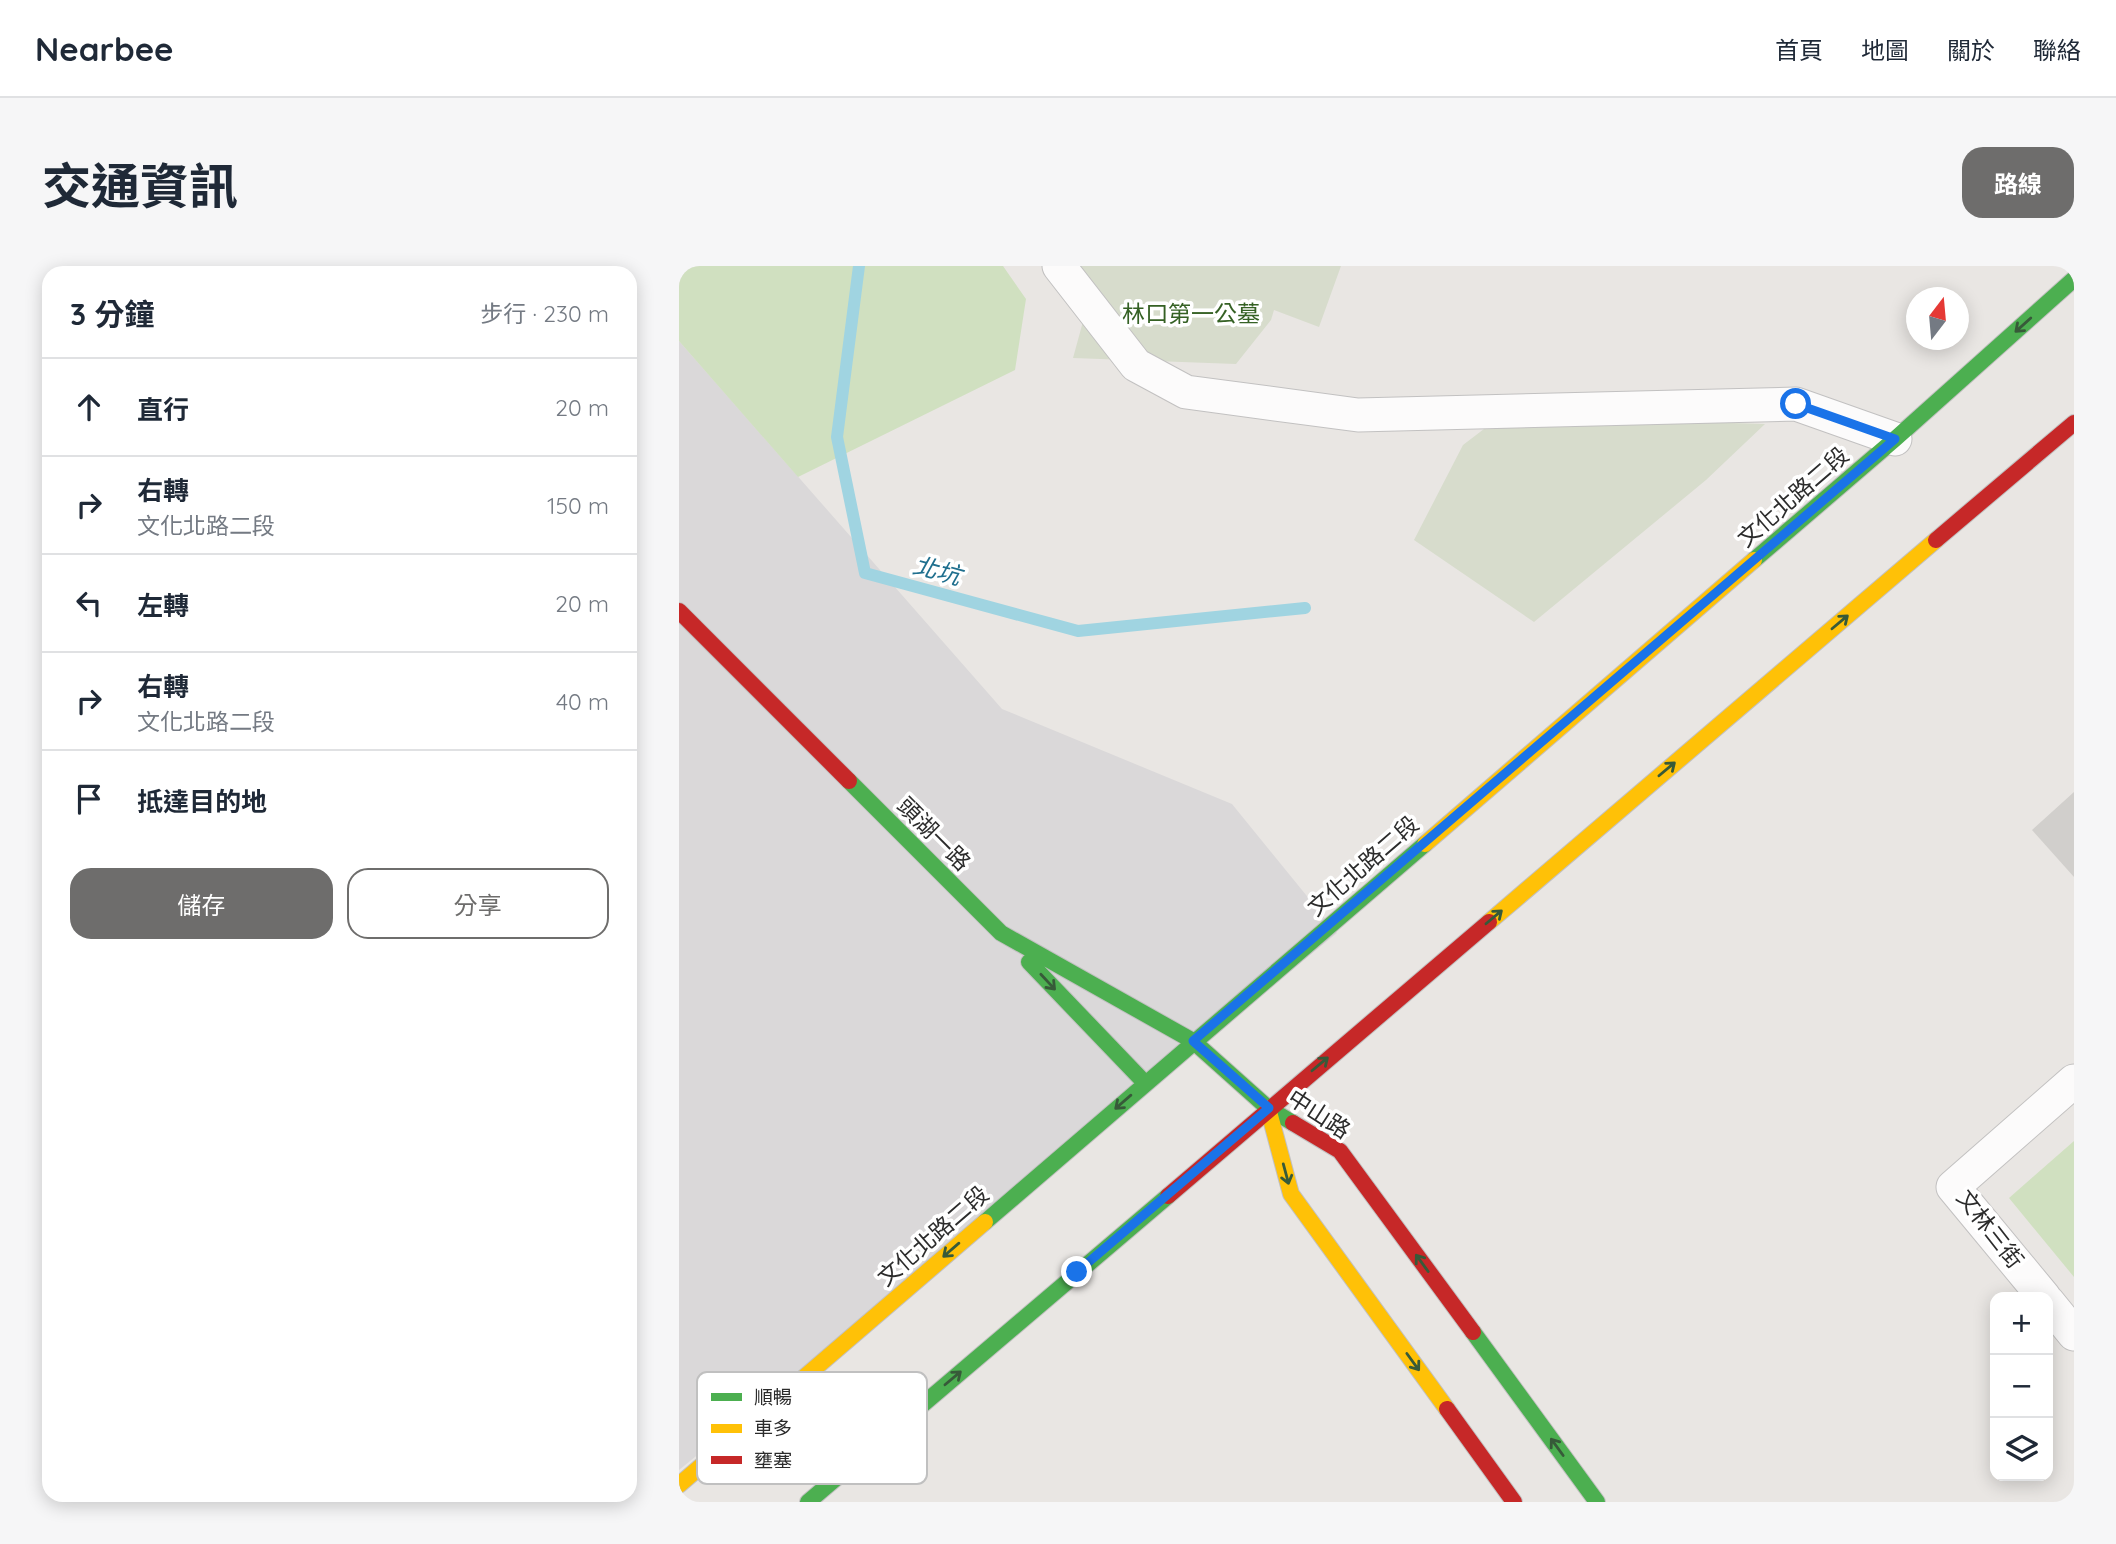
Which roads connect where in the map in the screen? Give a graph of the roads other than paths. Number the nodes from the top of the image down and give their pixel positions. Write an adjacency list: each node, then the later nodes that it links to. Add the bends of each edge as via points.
1 (1059, 266): 4 (street, via 1136,365 1187,392 1358,415 1796,404)
2 (2074, 279): 4 (main road, 文化北路二段, one-way to 4)
3 (2074, 423): 10 (main road, one-way to 3)
4 (1895, 439): 7 (main road, 文化北路二段)
5 (679, 611): 6 (main road, 頭湖一路)
6 (1001, 933): 7 (main road, 頭湖一路); 9 (main road, one-way to 9)
7 (1193, 1041): 9 (main road, 文化北路二段); 10 (main road, 頭湖一路)
8 (2074, 1081): 11 (street, 文林三街, via 1953,1187)
9 (1145, 1083): 14 (main road, 文化北路二段, one-way to 14)
10 (1269, 1108): 15 (main road, one-way to 10); 20 (main road, 中山路, one-way to 20, via 1291,1194); 21 (main road, 中山路, one-way to 10, via 1340,1151)
11 (2040, 1292)
12 (2053, 1308): 13 (street)
13 (2074, 1334)
14 (810, 1372)
15 (927, 1400)
16 (697, 1469): 18 (main road, 文化北路二段, one-way to 18)
17 (829, 1484): 19 (main road, one-way to 17)
18 (679, 1485)
19 (808, 1502)
20 (1514, 1502)
21 (1597, 1502)

